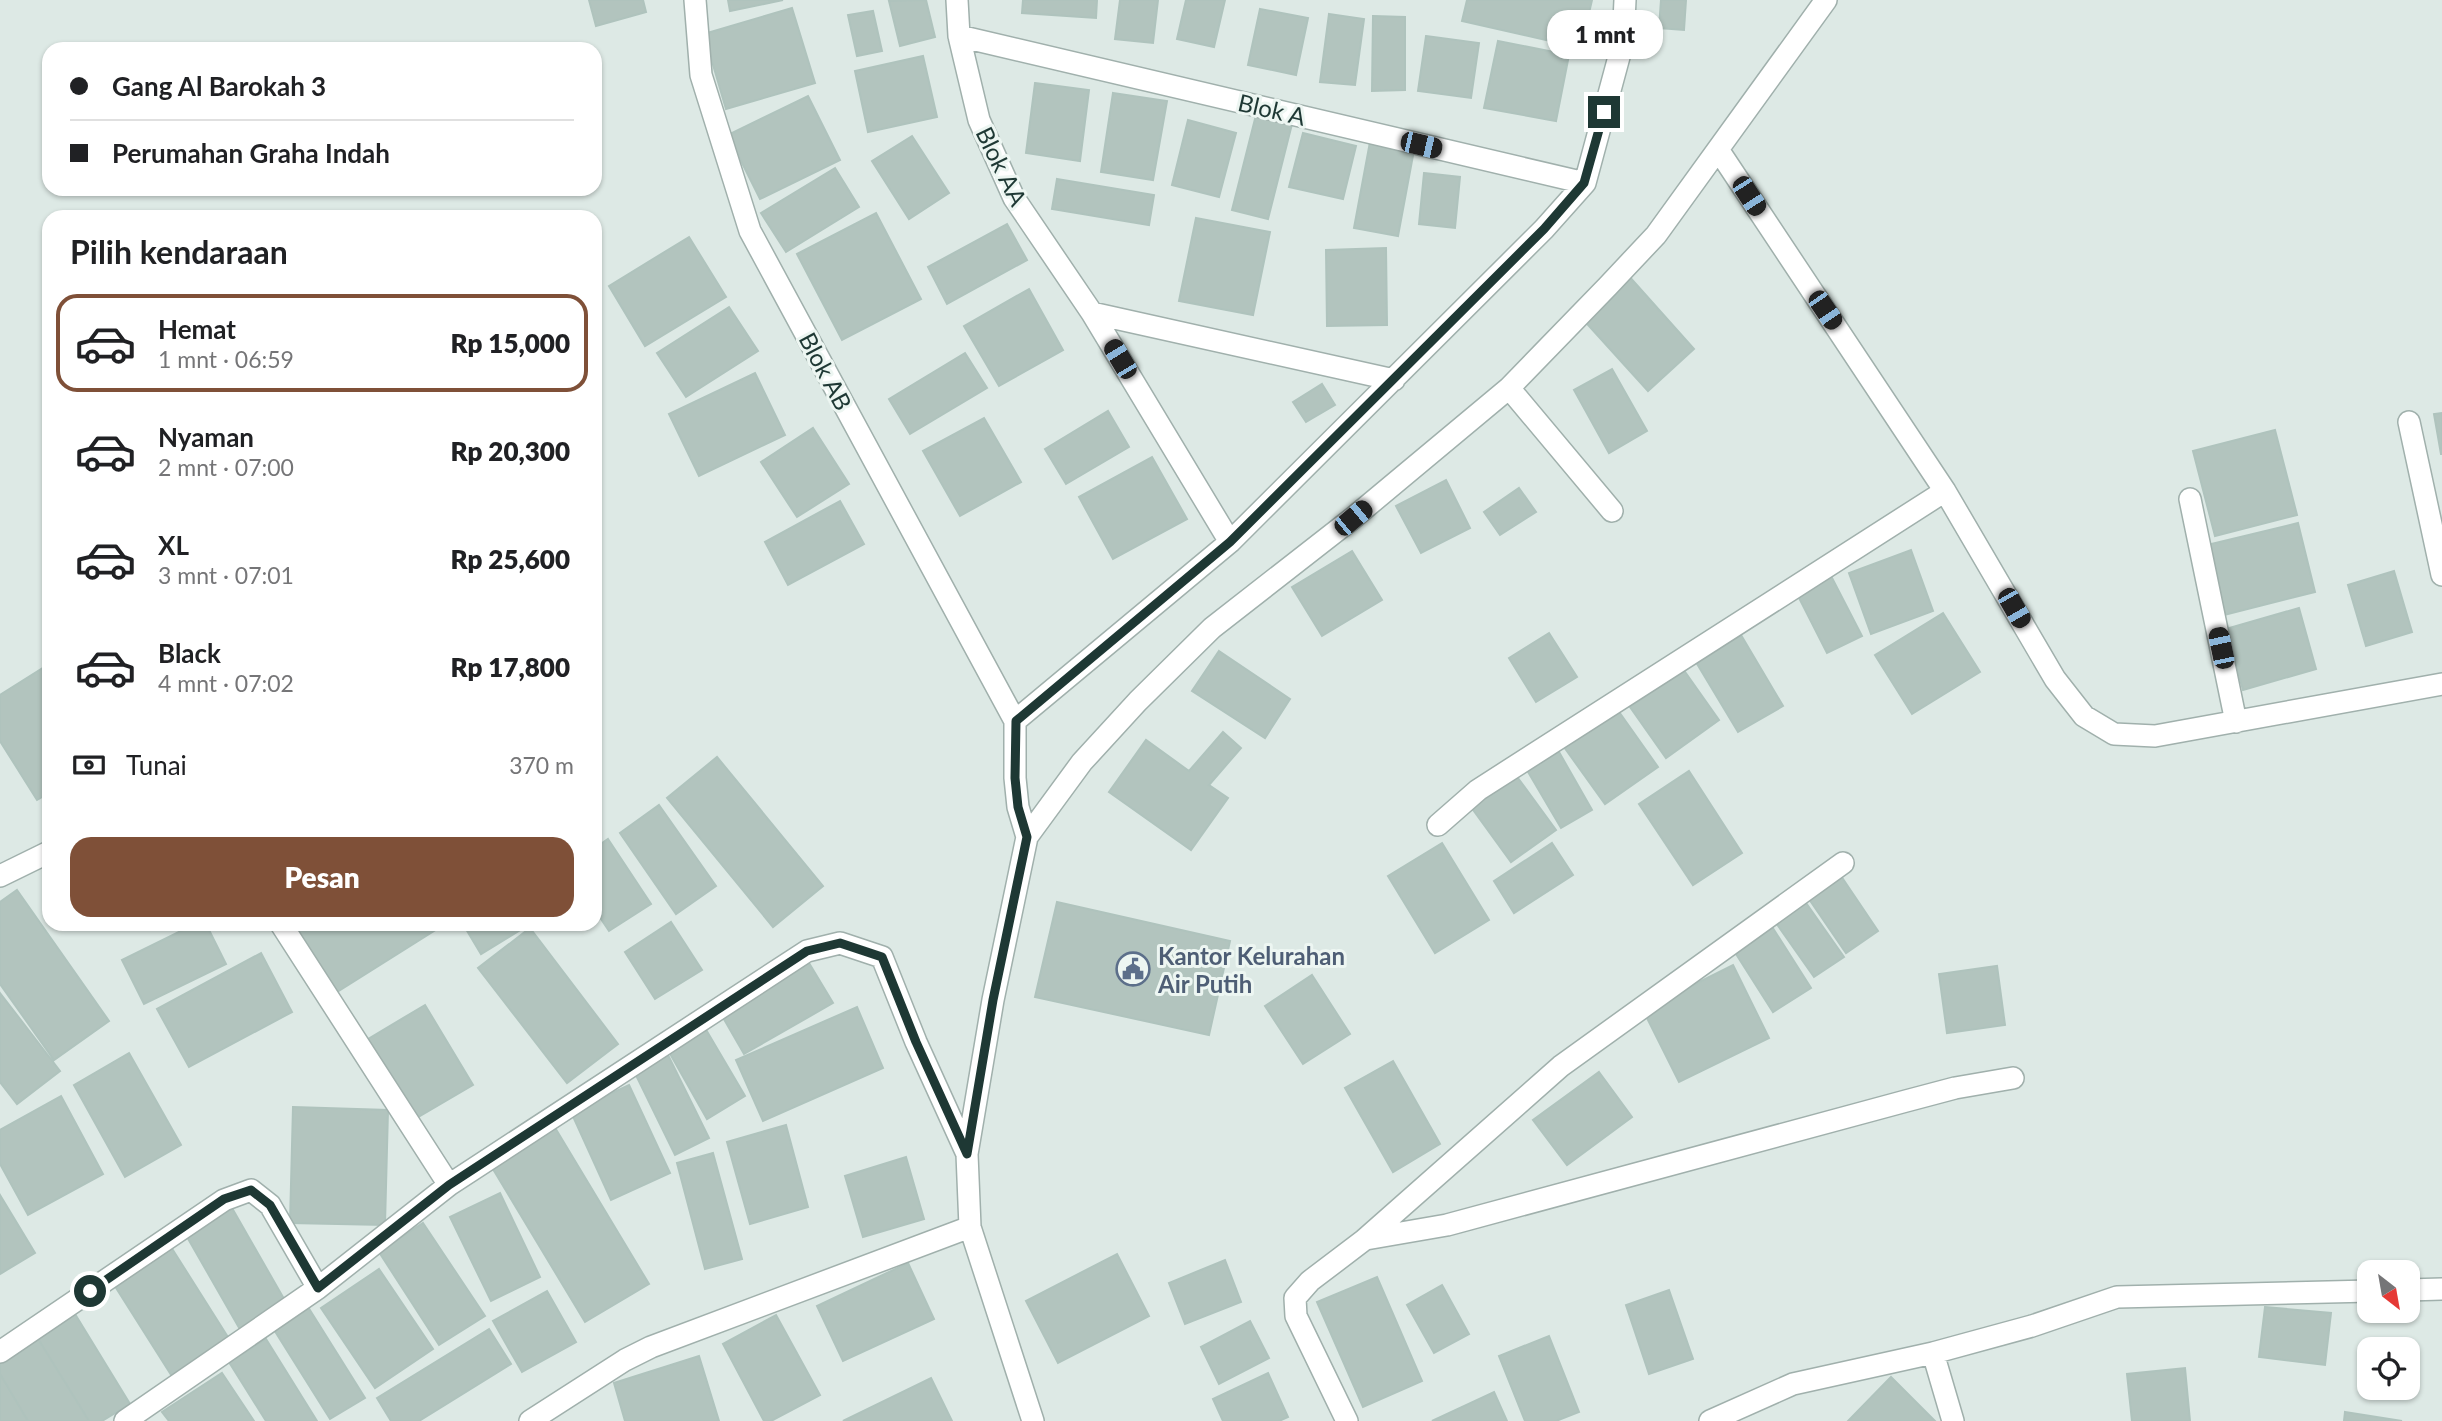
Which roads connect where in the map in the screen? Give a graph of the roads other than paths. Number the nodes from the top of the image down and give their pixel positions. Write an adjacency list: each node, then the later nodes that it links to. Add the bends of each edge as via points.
1 (695, 0): 18 (street, Blok AB, via 701,75 750,231)
2 (957, 0): 5 (street, Blok AA)
3 (1625, 0): 7 (street, via 1623,42)
4 (1826, 0): 6 (street)
5 (959, 36): 7 (street, Blok A); 8 (street, Blok AA, via 979,120 1014,198)
6 (1719, 151): 10 (street, via 1656,235); 12 (street)
7 (1584, 183): 9 (street)
8 (1092, 313): 9 (street); 15 (street, Blok AA)
9 (1394, 380): 15 (street)
10 (1509, 388): 14 (street); 21 (street, via 1212,628 1083,762)
11 (2409, 422): 16 (street)
12 (1945, 491): 19 (street, via 2055,679 2084,716 2114,734 2155,736); 20 (street, via 1478,790)
13 (2190, 499): 19 (street)
14 (1612, 511)
15 (1230, 542): 18 (street)
16 (2442, 575)
17 (2442, 684): 19 (street)
18 (1016, 721): 21 (street, via 1015,778)
19 (2236, 722)
20 (1437, 825)
21 (1027, 837): 27 (street)
22 (42, 855): 24 (street)
23 (1843, 863): 30 (street, via 1561,1066)
24 (0, 876)
25 (287, 931): 28 (street)
26 (2013, 1077): 30 (street, via 1955,1088 1447,1225)
27 (967, 1154): 28 (street, via 882,957 840,943 807,951); 29 (street)
28 (449, 1185): 31 (street)
29 (970, 1227): 38 (street, via 651,1347); 39 (street)
30 (1364, 1240): 40 (street, via 1310,1280 1295,1298 1296,1316)
31 (318, 1288): 35 (street, via 270,1205 251,1190 224,1199); 37 (street)
32 (2442, 1289): 33 (street)
33 (2420, 1290)
34 (2357, 1291): 36 (street, via 2117,1297)
35 (0, 1352)
36 (1933, 1353): 41 (street, via 1793,1384); 42 (street)
37 (125, 1421)
38 (530, 1421)
39 (1033, 1421)
40 (1347, 1421)
41 (1710, 1421)
42 (1953, 1421)

